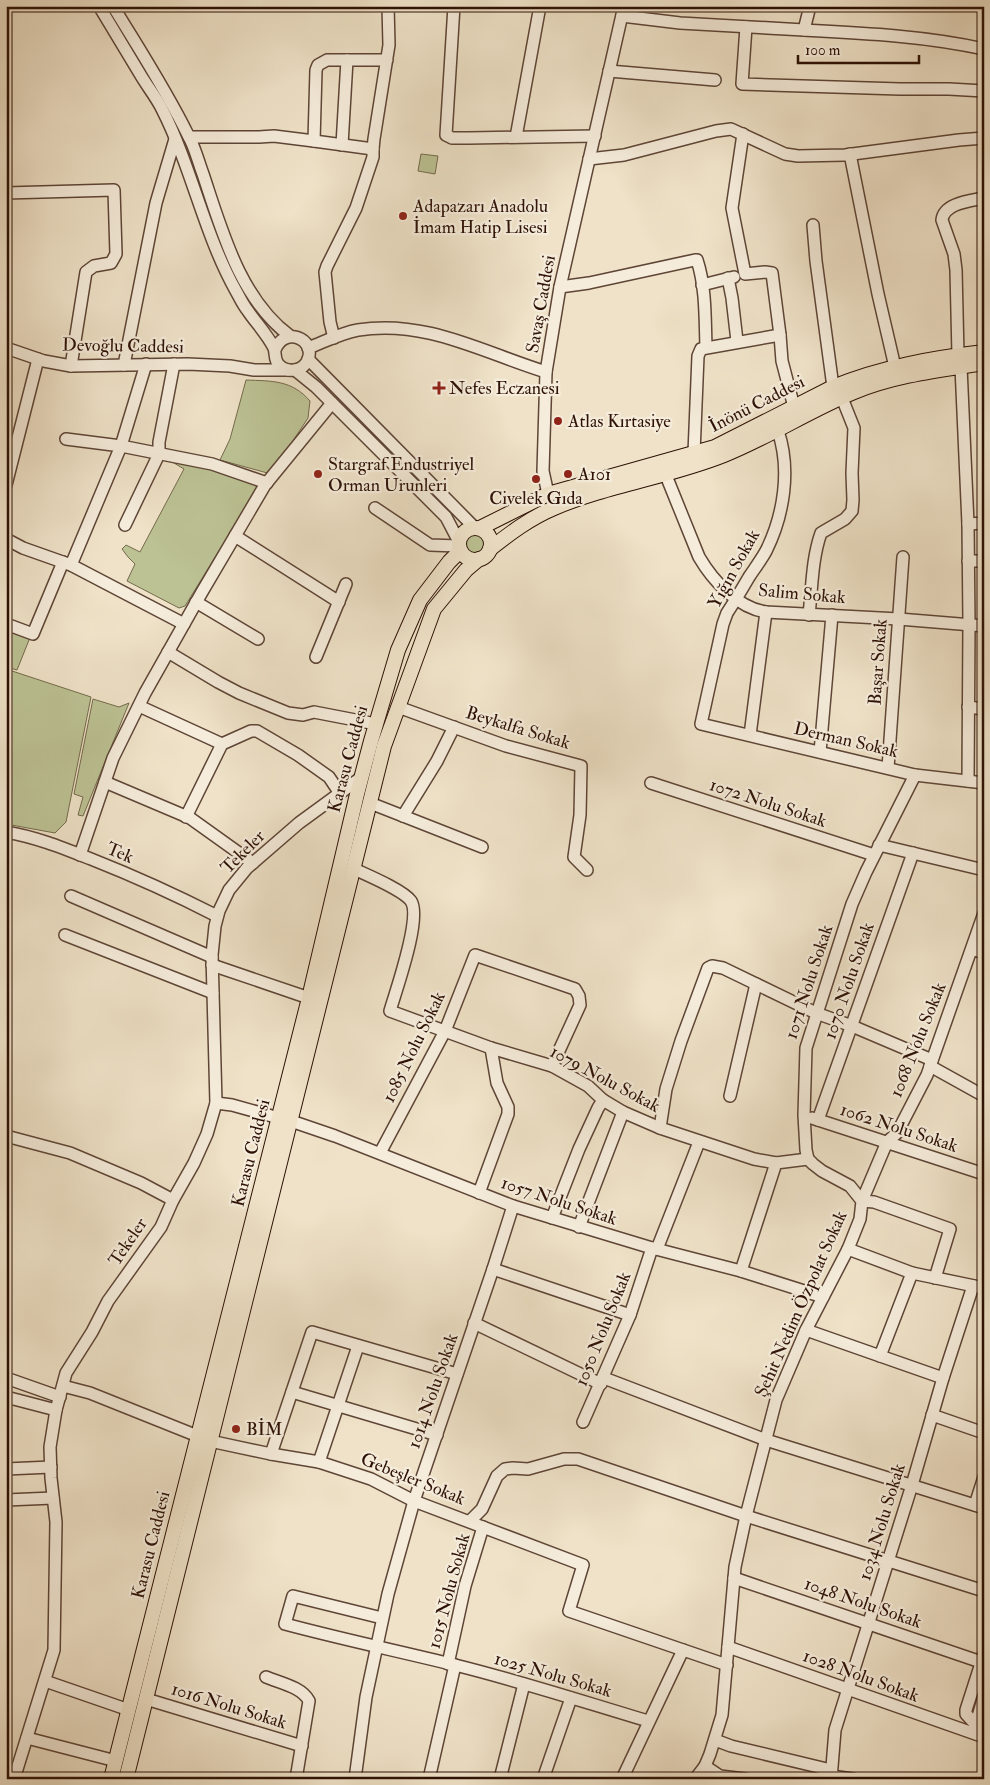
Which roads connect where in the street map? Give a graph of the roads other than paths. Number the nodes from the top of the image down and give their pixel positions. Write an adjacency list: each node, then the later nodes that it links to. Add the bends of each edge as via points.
1 (99, 6): 21 (street, via 162,109)
2 (113, 6): 18 (street)
3 (388, 6): 12 (street)
4 (454, 6): 19 (street, via 446,135 452,138)
5 (540, 6): 19 (street)
6 (810, 6): 9 (street)
7 (623, 11): 8 (street, via 680,24); 13 (street, Savaş Caddesi)
8 (746, 27): 9 (street); 15 (street, via 742,84)
9 (804, 30): 10 (street, via 886,36)
10 (984, 49)
11 (347, 60): 12 (street); 22 (street, via 327,60 318,65); 23 (street)
12 (387, 60): 24 (street)
13 (609, 71): 14 (street); 17 (street, Savaş Caddesi)
14 (715, 80)
15 (984, 91)
16 (743, 134): 25 (street, via 785,154); 26 (street, via 731,129 716,131 624,155); 30 (street, via 732,208)
17 (595, 136): 19 (street); 26 (street, Savaş Caddesi)
18 (189, 137): 22 (street, via 274,136); 35 (street, via 236,263 251,293 278,327)
19 (516, 137)
20 (984, 138): 25 (street)
21 (175, 139): 41 (street, via 224,270); 48 (street, via 156,203)
22 (314, 141): 23 (street)
23 (342, 145): 24 (street)
24 (373, 148): 36 (street, via 356,208 325,272)
25 (850, 154): 51 (street)
26 (589, 159): 33 (street, Savaş Caddesi)
27 (6, 193): 49 (street, via 114,190 116,254 111,263 94,266 86,272)
28 (984, 198): 44 (street, via 957,204 947,210 942,220 956,270)
29 (813, 225): 54 (street)
30 (746, 274): 31 (street); 34 (street, via 772,273)
31 (728, 278): 32 (street); 37 (street)
32 (702, 285): 33 (street, via 695,260); 38 (street)
33 (560, 287): 53 (street, Savaş Caddesi)
34 (780, 335): 37 (street); 57 (street, via 782,361)
35 (290, 336): 41 (street, via 280,341); 42 (street, via 301,339)
36 (334, 338): 42 (street); 53 (street, via 358,330 420,330 458,340)
37 (736, 342): 38 (street)
38 (706, 347): 61 (street, via 698,356)
39 (6, 348): 43 (street, Devoğlu Caddesi)
40 (984, 352): 44 (main road, İnönü Caddesi)
41 (275, 353): 50 (street, via 264,362); 52 (street, via 280,366)
42 (308, 354): 52 (street, via 305,364); 71 (street)
43 (38, 359): 49 (street, Devoğlu Caddesi); 65 (street)
44 (959, 361): 45 (main road, İnönü Caddesi); 51 (main road, İnönü Caddesi); 55 (main road, İnönü Caddesi, via 890,380); 69 (street)
45 (984, 363)
46 (146, 364): 47 (street, Devoğlu Caddesi); 48 (street, Devoğlu Caddesi); 60 (street)
47 (174, 364): 50 (street, Devoğlu Caddesi); 62 (street)
48 (124, 365): 49 (street, Devoğlu Caddesi)
49 (71, 366)
50 (241, 367): 52 (street)
51 (896, 367): 54 (main road, İnönü Caddesi)
52 (293, 370): 56 (street)
53 (546, 372): 66 (street, Savaş Caddesi, via 543,471)
54 (833, 386): 57 (main road, İnönü Caddesi)
55 (842, 398): 58 (main road, İnönü Caddesi); 86 (street, via 854,428 852,511 821,533)
56 (332, 403): 64 (street); 74 (street, via 446,517)
57 (794, 407): 61 (main road, İnönü Caddesi, via 716,447)
58 (778, 431): 63 (main road, İnönü Caddesi, via 724,455); 82 (street, Yığın Sokak, via 784,454 784,473 775,530)
59 (66, 439): 60 (street)
60 (121, 446): 62 (street); 80 (street)
61 (694, 453): 66 (main road, İnönü Caddesi)
62 (159, 454): 64 (street, via 212,464); 70 (street)
63 (665, 473): 75 (main road, İnönü Caddesi, via 552,509); 82 (street, Salim Sokak, via 706,570)
64 (267, 482): 72 (street)
65 (6, 485)
66 (548, 494): 71 (main road)
67 (376, 508): 74 (street, via 430,545)
68 (984, 523): 69 (street)
69 (968, 524): 78 (street)
70 (125, 525)
71 (477, 528): 74 (main road, via 464,531); 75 (main road, via 488,534)
72 (235, 536): 83 (street); 84 (street)
73 (6, 539): 80 (street)
74 (459, 546): 77 (main road, via 468,559); 100 (main road, Karasu Caddesi, via 420,600 398,650)
75 (490, 549): 77 (main road)
76 (903, 557): 88 (street, Başar Sokak)
77 (479, 559): 97 (main road, Karasu Caddesi, via 434,609)
78 (968, 561): 79 (street); 91 (street)
79 (984, 562)
80 (67, 564): 89 (street, via 33,634); 90 (street)
81 (346, 584): 84 (street)
82 (737, 598): 85 (street, Salim Sokak, via 749,608); 101 (street, Yığın Sokak, via 723,624)
83 (196, 602): 90 (street); 93 (street)
84 (339, 602): 95 (street)
85 (766, 612): 86 (street, Salim Sokak); 103 (street)
86 (809, 615): 87 (street, Salim Sokak)
87 (832, 616): 88 (street, Salim Sokak); 105 (street)
88 (899, 619): 91 (street, Salim Sokak); 106 (street, Başar Sokak)
89 (6, 624)
90 (184, 624): 94 (street)
91 (969, 624): 92 (street, Salim Sokak); 98 (street)
92 (984, 626)
93 (258, 639)
94 (168, 652): 96 (street); 100 (street, via 239,693 288,713 302,715 314,712)
95 (316, 657)
96 (139, 706): 104 (street); 110 (street, via 112,758)
97 (398, 707): 102 (street, Beykalfa Sokak); 114 (main road, Karasu Caddesi, via 384,746)
98 (968, 707): 99 (street); 109 (street)
99 (984, 709)
100 (376, 724): 108 (main road, Karasu Caddesi)
101 (701, 724): 103 (street, Derman Sokak)
102 (454, 727): 115 (street); 124 (street, Beykalfa Sokak, via 506,746 581,766 580,815 574,857)
103 (750, 735): 105 (street, Derman Sokak)
104 (222, 744): 113 (street, via 250,731 257,732 298,754 329,777); 116 (street)
105 (820, 752): 106 (street, Derman Sokak)
106 (888, 768): 107 (street, Derman Sokak)
107 (916, 775): 109 (street, Derman Sokak); 119 (street, 1071 Nolu Sokak)
108 (362, 777): 113 (street, Tekeler); 135 (main road, Karasu Caddesi)
109 (968, 781): 111 (street, Derman Sokak)
110 (105, 782): 116 (street); 121 (street)
111 (984, 783)
112 (651, 784): 119 (street, 1072 Nolu Sokak)
113 (339, 792): 122 (street, Tekeler)
114 (370, 803): 115 (street); 123 (main road, Karasu Caddesi)
115 (403, 816): 118 (street)
116 (186, 817): 122 (street)
117 (6, 832): 121 (street, Tek, via 25,835)
118 (482, 847)
119 (876, 850): 120 (street, 1072 Nolu Sokak); 136 (street, 1071 Nolu Sokak, via 852,904)
120 (913, 853): 125 (street, 1072 Nolu Sokak); 137 (street, 1070 Nolu Sokak)
121 (80, 855): 128 (street, Tek, via 170,892)
122 (253, 863): 128 (street, Tekeler, via 229,890)
123 (354, 869): 138 (street, 1079 Nolu Sokak, via 404,896 414,908 412,930 390,1011); 148 (main road, Karasu Caddesi)
124 (587, 870)
125 (984, 870)
126 (71, 896): 132 (street)
127 (984, 913): 130 (street, 1068 Nolu Sokak)
128 (217, 916): 132 (street, Tekeler)
129 (65, 935): 134 (street)
130 (972, 950): 131 (street); 140 (street, 1068 Nolu Sokak)
131 (984, 953)
132 (212, 961): 134 (street, Tekeler); 135 (street)
133 (756, 984): 136 (street); 142 (street); 150 (street, via 723,968 708,968 669,1081)
134 (213, 993): 145 (street, Tekeler)
135 (309, 998): 148 (main road, Karasu Caddesi)
136 (816, 1012): 137 (street); 147 (street, 1071 Nolu Sokak, via 806,1048)
137 (852, 1026): 140 (street); 149 (street, 1070 Nolu Sokak)
138 (445, 1031): 139 (street, 1079 Nolu Sokak); 141 (street, 1085 Nolu Sokak, via 474,955 575,989 580,1005); 154 (street, 1085 Nolu Sokak)
139 (491, 1048): 141 (street, 1079 Nolu Sokak); 158 (street, via 497,1083 508,1114)
140 (931, 1063): 143 (street); 153 (street, 1068 Nolu Sokak, via 897,1132)
141 (552, 1066): 144 (street, 1079 Nolu Sokak, via 588,1086)
142 (730, 1096)
143 (984, 1096)
144 (603, 1100): 146 (street, 1079 Nolu Sokak); 162 (street, via 578,1150)
145 (216, 1103): 148 (street, 1057 Nolu Sokak); 159 (street, Tekeler, via 207,1134)
146 (623, 1112): 150 (street, 1079 Nolu Sokak); 163 (street)
147 (804, 1115): 149 (street, 1062 Nolu Sokak); 155 (street, 1071 Nolu Sokak)
148 (285, 1119): 154 (street, 1057 Nolu Sokak); 190 (main road, Karasu Caddesi)
149 (818, 1120): 153 (street, 1062 Nolu Sokak)
150 (660, 1128): 152 (street, 1079 Nolu Sokak)
151 (6, 1136): 159 (street, via 70,1153)
152 (699, 1142): 156 (street, 1079 Nolu Sokak); 164 (street, 1050 Nolu Sokak)
153 (887, 1142): 157 (street, 1062 Nolu Sokak); 160 (street, 1068 Nolu Sokak)
154 (380, 1153): 158 (street, 1057 Nolu Sokak)
155 (808, 1159): 156 (street); 160 (street, Şehit Nedim Özpolat Sokak, via 850,1186)
156 (776, 1163): 167 (street)
157 (984, 1174)
158 (479, 1193): 161 (street, 1057 Nolu Sokak)
159 (173, 1200): 181 (street, Tekeler, via 161,1227 108,1301 66,1373)
160 (862, 1202): 165 (street, Şehit Nedim Özpolat Sokak, via 860,1219); 169 (street, via 874,1202 950,1229)
161 (512, 1206): 162 (street, 1057 Nolu Sokak); 166 (street, 1014 Nolu Sokak)
162 (552, 1218): 163 (street, 1057 Nolu Sokak)
163 (579, 1227): 164 (street, 1057 Nolu Sokak)
164 (655, 1249): 167 (street, 1057 Nolu Sokak); 172 (street, 1050 Nolu Sokak)
165 (848, 1249): 168 (street); 171 (street, Şehit Nedim Özpolat Sokak)
166 (493, 1269): 172 (street); 173 (street, 1014 Nolu Sokak)
167 (741, 1271): 171 (street, 1057 Nolu Sokak)
168 (912, 1273): 169 (street); 176 (street)
169 (934, 1278): 170 (street)
170 (978, 1287): 179 (street, 1034 Nolu Sokak)
171 (823, 1297): 174 (street, Şehit Nedim Özpolat Sokak)
172 (630, 1315): 180 (street, 1050 Nolu Sokak)
173 (474, 1324): 177 (street, 1014 Nolu Sokak); 180 (street)
174 (806, 1330): 176 (street); 191 (street, Şehit Nedim Özpolat Sokak, via 776,1400)
175 (358, 1346): 177 (street); 182 (street, via 312,1332); 184 (street)
176 (880, 1356): 179 (street)
177 (458, 1374): 189 (street, 1014 Nolu Sokak)
178 (6, 1378): 181 (street, Gebeşler Sokak)
179 (943, 1378): 186 (street, 1034 Nolu Sokak)
180 (602, 1381): 187 (street, 1050 Nolu Sokak); 191 (street)
181 (62, 1392): 185 (street, Tekeler); 190 (street, Gebeşler Sokak, via 90,1394)
182 (292, 1392): 184 (street); 192 (street)
183 (6, 1397): 185 (street)
184 (338, 1406): 189 (street); 193 (street)
185 (56, 1410): 194 (street, Tekeler, via 50,1447)
186 (932, 1416): 188 (street); 197 (street, 1034 Nolu Sokak)
187 (583, 1422)
188 (984, 1432)
189 (436, 1436): 200 (street, 1014 Nolu Sokak)
190 (204, 1438): 192 (street, Gebeşler Sokak); 222 (main road, Karasu Caddesi); 223 (main road, Karasu Caddesi)
191 (766, 1440): 197 (street); 202 (street, Şehit Nedim Özpolat Sokak)
192 (271, 1454): 193 (street, Gebeşler Sokak)
193 (319, 1462): 200 (street, Gebeşler Sokak, via 371,1479)
194 (51, 1467): 195 (street); 198 (street, Tekeler)
195 (6, 1469)
196 (984, 1477): 201 (street)
197 (912, 1485): 201 (street); 205 (street, 1034 Nolu Sokak)
198 (53, 1498): 199 (street); 217 (street, Tekeler, via 56,1522 54,1650)
199 (6, 1500)
200 (414, 1501): 203 (street, Gebeşler Sokak); 208 (street, 1014 Nolu Sokak)
201 (979, 1506)
202 (746, 1516): 203 (street, Gebeşler Sokak, via 578,1459 564,1459 528,1469 501,1471 482,1509); 205 (street); 206 (street, Şehit Nedim Özpolat Sokak)
203 (470, 1521): 204 (street)
204 (484, 1527): 212 (street, via 583,1565 569,1611); 214 (street, 1015 Nolu Sokak, via 465,1586)
205 (888, 1560): 207 (street); 209 (street, 1034 Nolu Sokak)
206 (734, 1578): 209 (street, 1048 Nolu Sokak); 211 (street, Şehit Nedim Özpolat Sokak)
207 (984, 1590)
208 (382, 1618): 210 (street, 1014 Nolu Sokak); 210 (street, 1025 Nolu Sokak, via 293,1596 285,1624)
209 (869, 1624): 213 (street, 1048 Nolu Sokak); 219 (street, 1034 Nolu Sokak)
210 (376, 1646): 214 (street, 1025 Nolu Sokak); 237 (street, 1014 Nolu Sokak)
211 (728, 1647): 215 (street, Şehit Nedim Özpolat Sokak); 219 (street, 1028 Nolu Sokak)
212 (683, 1650): 215 (street); 224 (street)
213 (983, 1658): 225 (street, via 966,1710)
214 (451, 1664): 218 (street, 1025 Nolu Sokak); 238 (street, 1015 Nolu Sokak)
215 (727, 1665): 227 (street, Şehit Nedim Özpolat Sokak, via 722,1715)
216 (266, 1677): 228 (street, via 298,1690 309,1700)
217 (45, 1681): 223 (street); 226 (street, Tekeler)
218 (524, 1684): 221 (street, 1025 Nolu Sokak); 239 (street)
219 (847, 1690): 225 (street, 1028 Nolu Sokak); 231 (street, 1034 Nolu Sokak, via 835,1730)
220 (984, 1696): 225 (street)
221 (571, 1698): 224 (street, 1025 Nolu Sokak); 240 (street)
222 (146, 1700): 228 (street, 1016 Nolu Sokak); 235 (main road, Karasu Caddesi)
223 (129, 1710): 229 (main road, Karasu Caddesi)
224 (648, 1721): 241 (street)
225 (977, 1732)
226 (27, 1738): 229 (street); 233 (street, Tekeler)
227 (714, 1740): 230 (street, Şehit Nedim Özpolat Sokak); 231 (street)
228 (302, 1746): 236 (street)
229 (116, 1761): 234 (main road, Karasu Caddesi)
230 (705, 1766): 232 (street); 242 (street, Şehit Nedim Özpolat Sokak)
231 (831, 1775): 244 (street)
232 (720, 1777): 243 (street)
233 (14, 1779)
234 (111, 1779)
235 (126, 1779)
236 (296, 1779)
237 (355, 1779)
238 (429, 1779)
239 (500, 1779)
240 (543, 1779)
241 (622, 1779)
242 (695, 1779)
243 (744, 1779)
244 (853, 1779)

